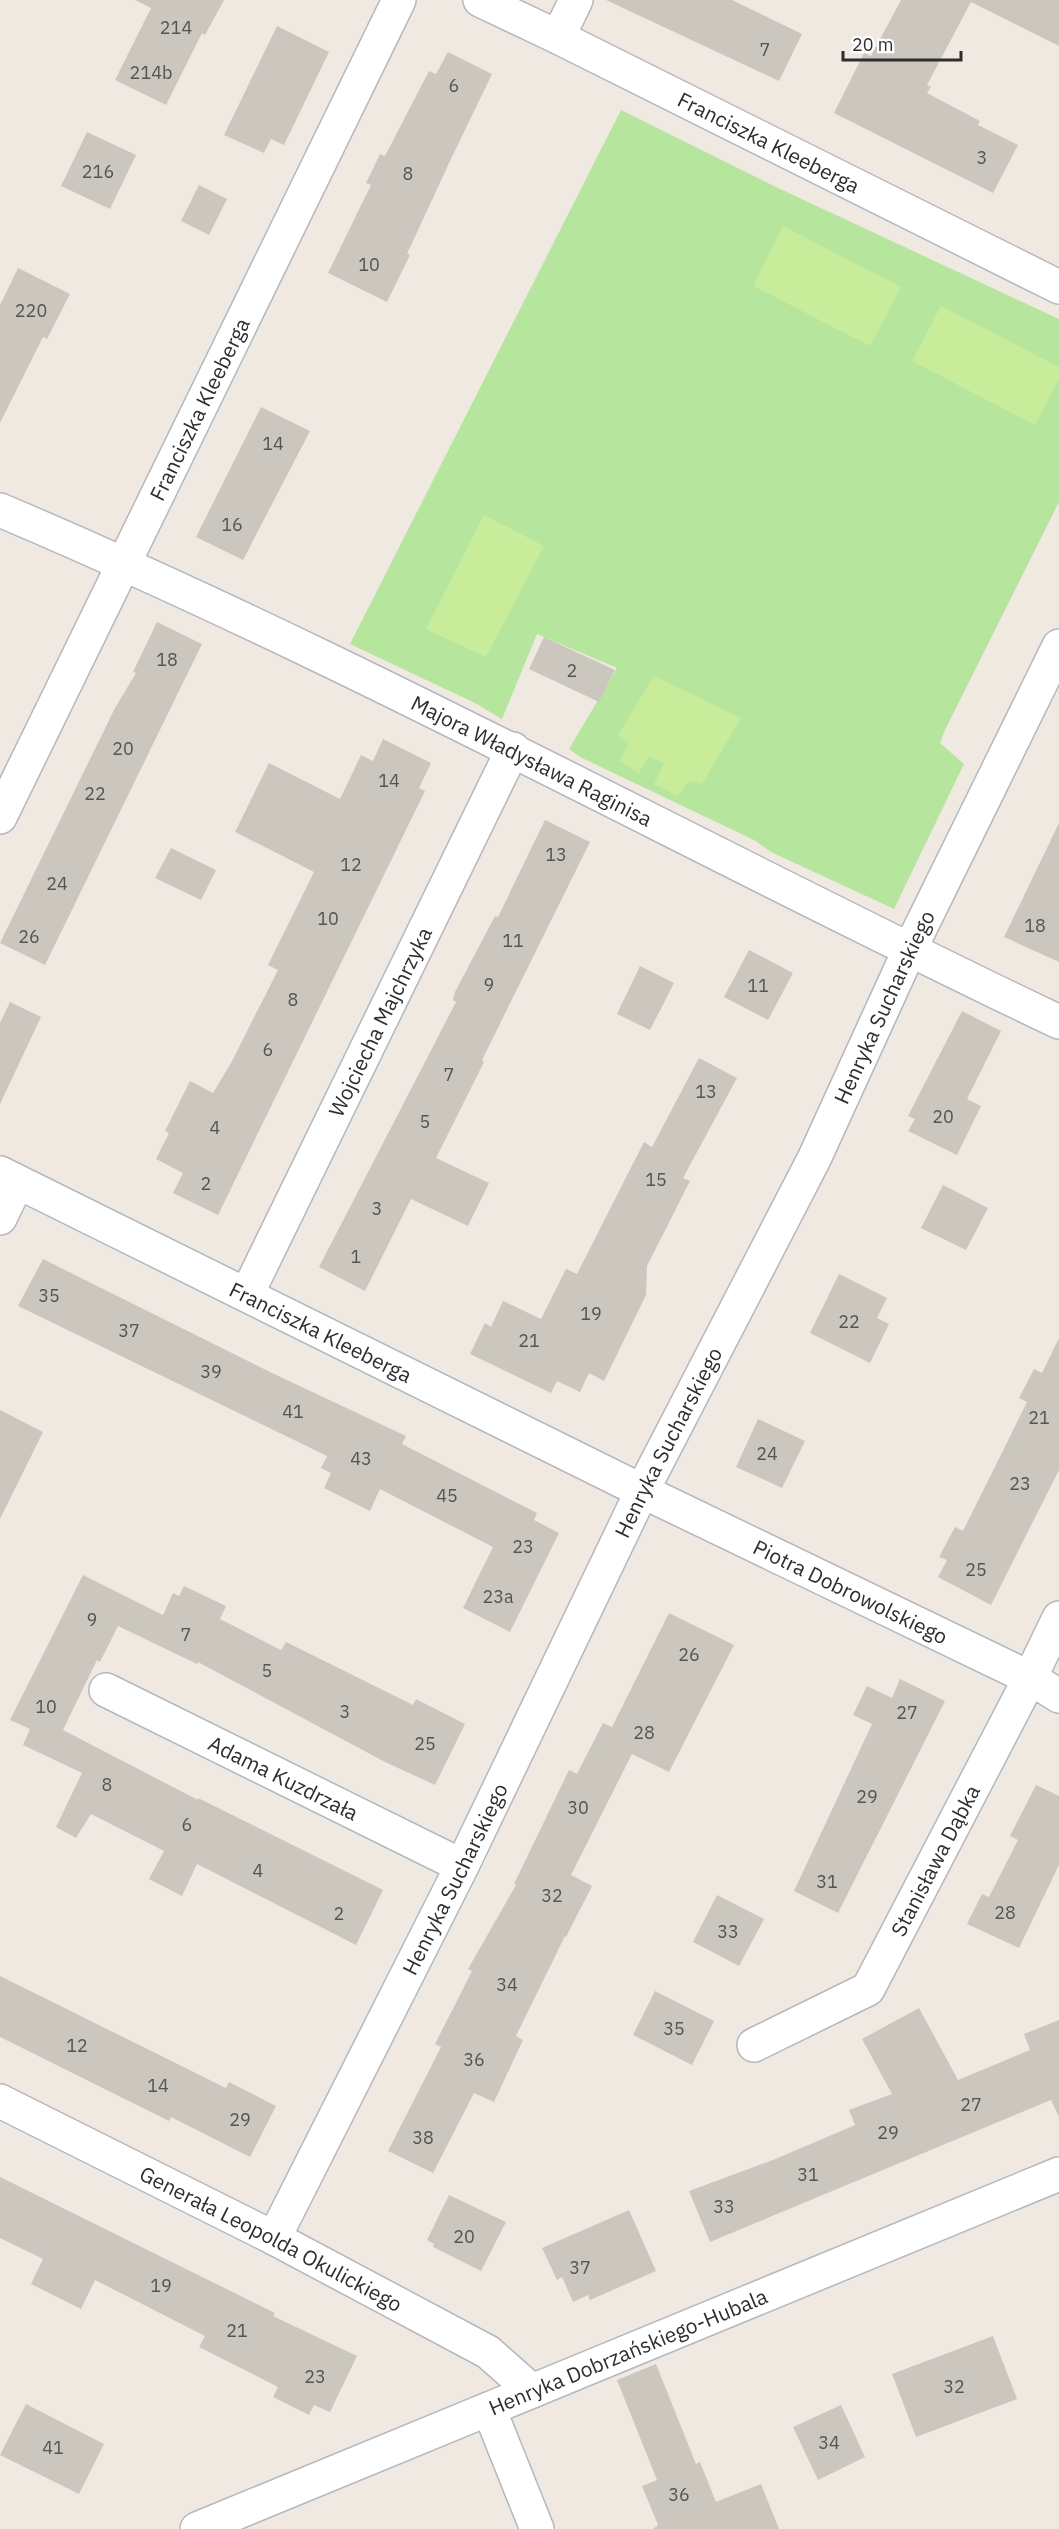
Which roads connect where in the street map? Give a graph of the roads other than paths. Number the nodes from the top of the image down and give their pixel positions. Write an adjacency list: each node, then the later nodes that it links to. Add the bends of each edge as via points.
1 (399, 0): 7 (street, Franciszka Kleeberga)
2 (480, 0): 4 (street, Franciszka Kleeberga)
3 (576, 0): 4 (street)
4 (558, 37): 5 (street, Franciszka Kleeberga)
5 (1059, 287)
6 (0, 510): 7 (street, Majora Władysława Raginisa)
7 (123, 562): 9 (street, Majora Władysława Raginisa); 10 (street, Franciszka Kleeberga)
8 (1059, 646): 11 (street, Henryka Sucharskiego)
9 (513, 749): 11 (street, Majora Władysława Raginisa); 15 (street, Wojciecha Majchrzyka)
10 (0, 817)
11 (909, 951): 12 (street, Majora Władysława Raginisa); 16 (street, Henryka Sucharskiego, via 814,1159)
12 (1059, 1022)
13 (9, 1178): 14 (street); 15 (street, Franciszka Kleeberga)
14 (0, 1218)
15 (247, 1294): 16 (street, Franciszka Kleeberga)
16 (642, 1491): 18 (street, Piotra Dobrowolskiego); 21 (street, Henryka Sucharskiego)
17 (1059, 1618): 18 (street, Stanisława Dąbka)
18 (1030, 1678): 20 (street, Piotra Dobrowolskiego); 22 (street, Stanisława Dąbka, via 868,1989)
19 (105, 1690): 21 (street, Adama Kuzdrzała)
20 (1059, 1696)
21 (462, 1866): 25 (street, Henryka Sucharskiego)
22 (754, 2045)
23 (0, 2102): 25 (street, Generała Leopolda Okulickiego)
24 (1059, 2174): 26 (street, Henryka Dobrzańskiego-Hubala)
25 (274, 2238): 26 (street, Generała Leopolda Okulickiego, via 488,2352)
26 (532, 2391): 27 (street, Henryka Dobrzańskiego-Hubala)
27 (489, 2409): 28 (street, Henryka Dobrzańskiego-Hubala); 29 (street)
28 (197, 2529)
29 (537, 2529)

